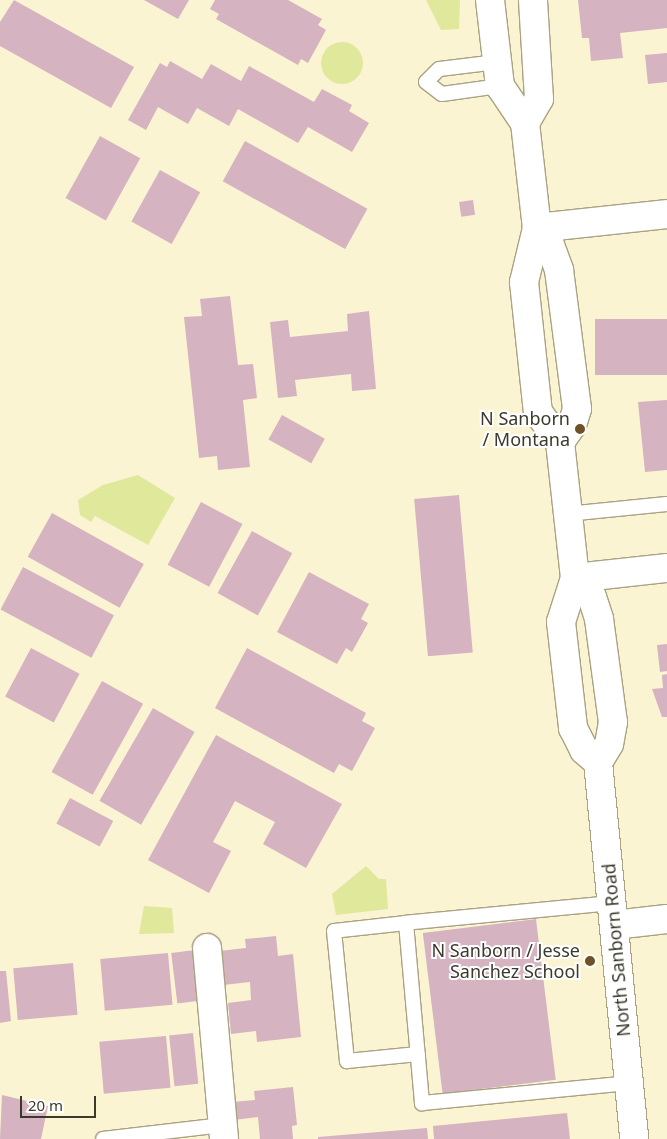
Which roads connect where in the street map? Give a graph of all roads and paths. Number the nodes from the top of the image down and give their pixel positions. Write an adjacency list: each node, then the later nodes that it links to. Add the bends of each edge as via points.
1 (490, 0): 3 (main road)
2 (533, 0): 4 (main road, via 540,90)
3 (498, 74): 3 (lane, via 439,69 422,83 442,94); 4 (main road)
4 (525, 123): 6 (main road)
5 (667, 214): 6 (main road)
6 (537, 228): 7 (main road, via 524,282 538,412); 7 (main road, via 550,245 559,270 576,409 572,425)
7 (560, 442): 9 (main road)
8 (667, 504): 9 (lane)
9 (567, 514): 11 (main road)
10 (667, 568): 11 (main road)
11 (574, 578): 12 (main road, via 561,622 573,728 584,750); 12 (main road, via 592,597 599,619 613,722 609,744)
12 (598, 762): 13 (main road, North Sanborn Road)
13 (613, 914): 14 (main road); 15 (lane); 18 (main road, North Sanborn Road)
14 (667, 918)
15 (406, 923): 17 (lane); 17 (lane, via 334,931 347,1061)
16 (207, 948): 19 (main road)
17 (418, 1054): 18 (lane, via 422,1103)
18 (629, 1083): 21 (main road, North Sanborn Road)
19 (223, 1132): 20 (lane)
20 (103, 1139)
21 (634, 1139)

